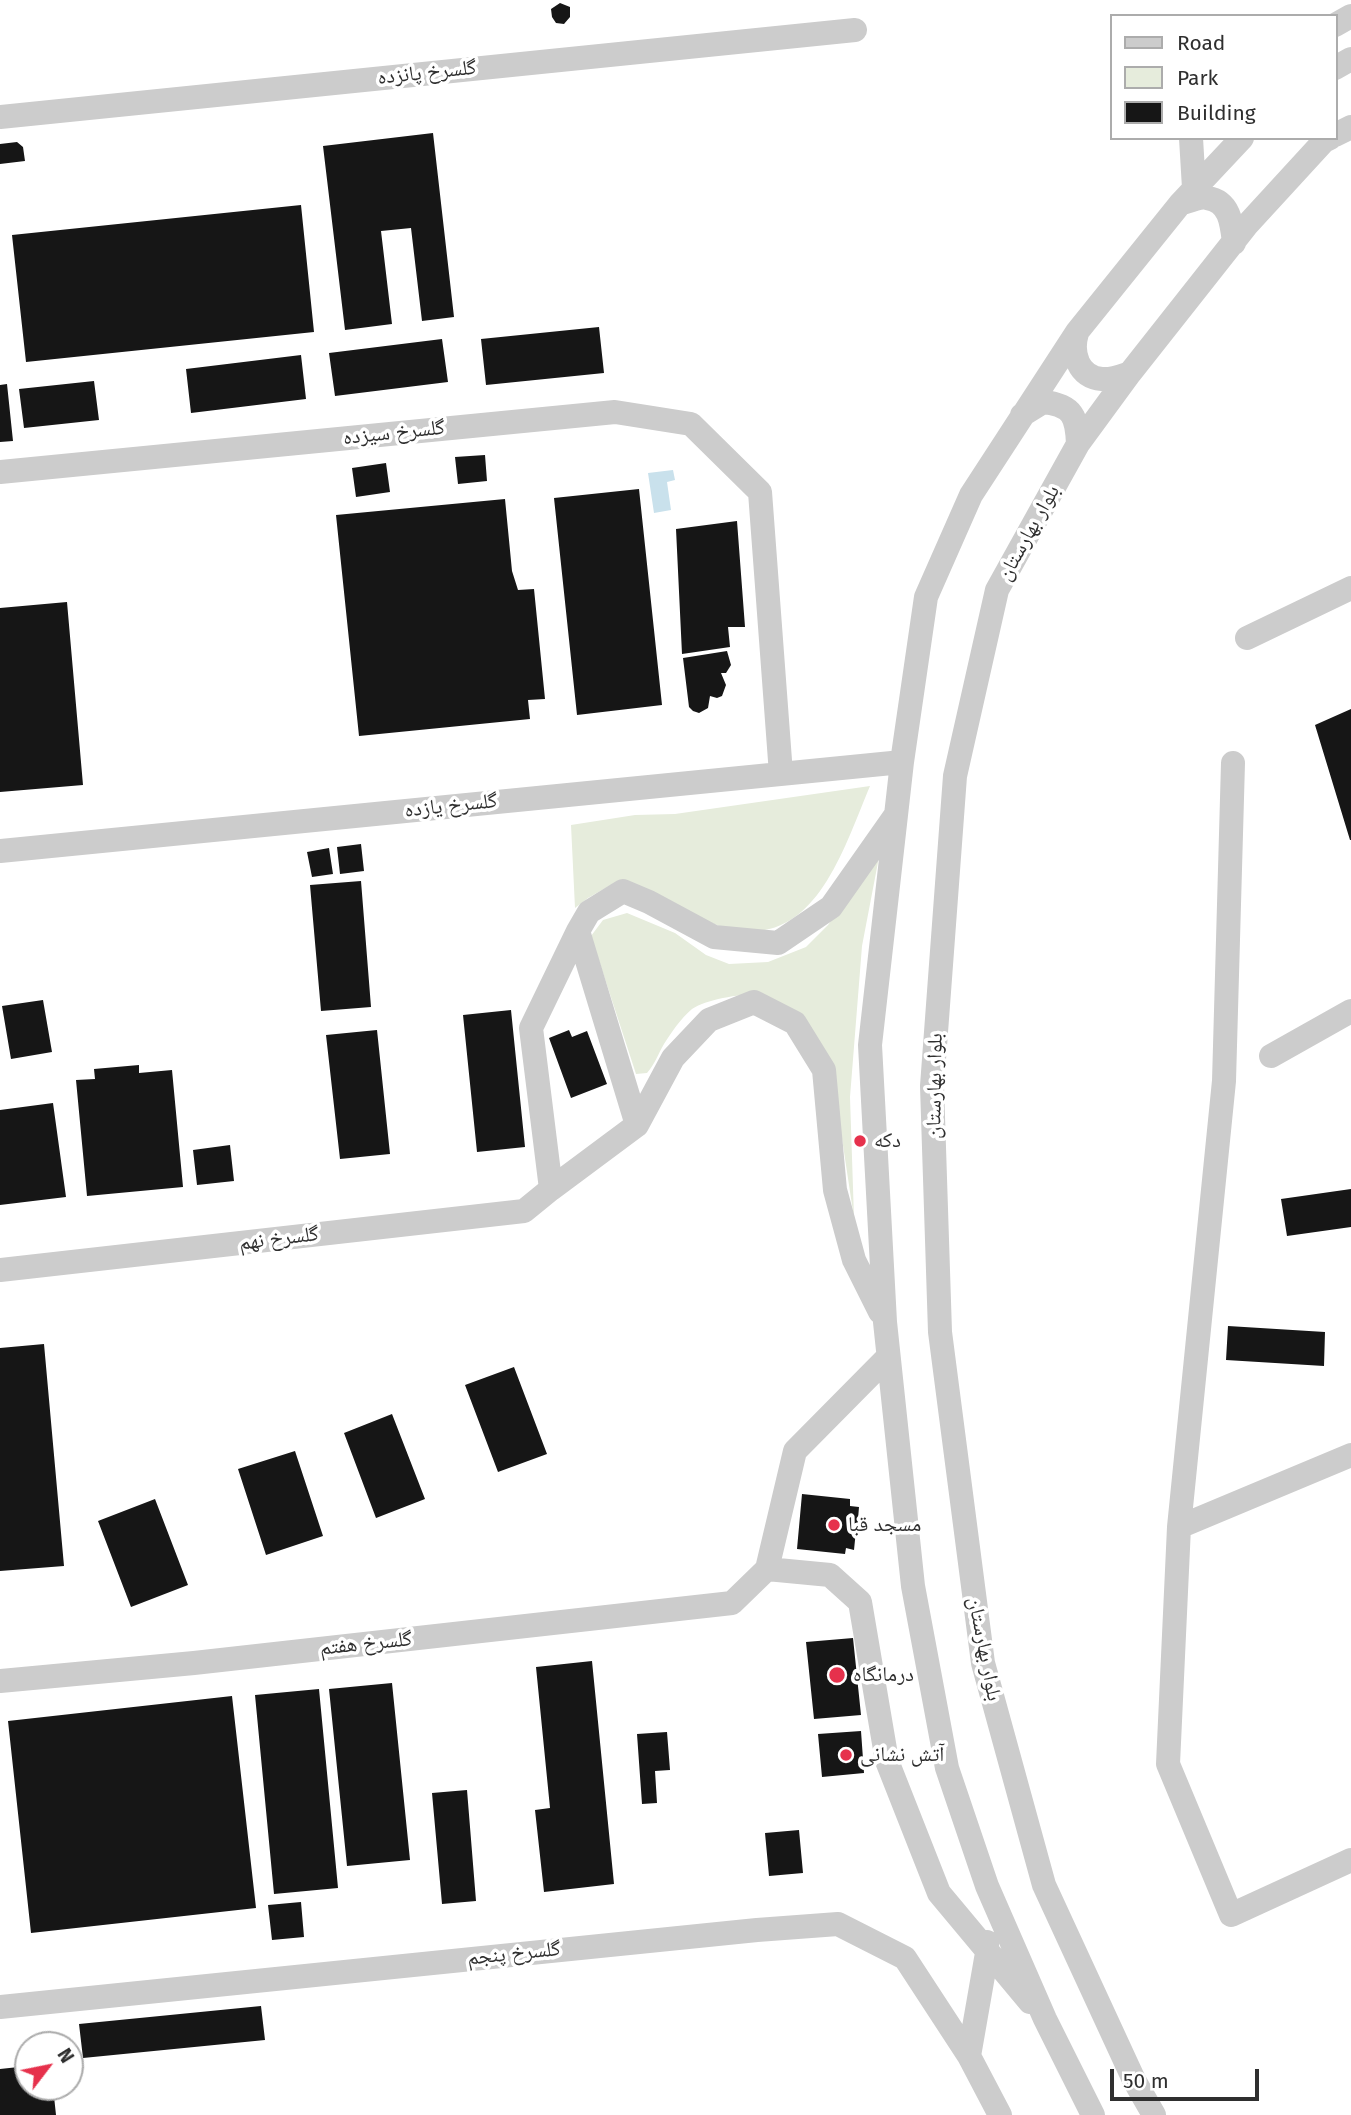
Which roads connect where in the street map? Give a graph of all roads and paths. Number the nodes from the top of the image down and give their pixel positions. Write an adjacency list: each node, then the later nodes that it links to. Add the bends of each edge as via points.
1 (855, 30): 2 (street, گلسرخ پانزده)
2 (0, 117)
3 (1191, 140): 6 (street)
4 (1240, 140): 6 (street)
5 (1326, 140): 7 (street, بلوار بهارستان)
6 (1187, 196): 7 (street, via 1223,204 1232,220); 8 (street)
7 (1234, 243): 9 (street, بلوار بهارستان)
8 (1077, 332): 9 (street, via 1072,347 1087,374 1101,379); 10 (street)
9 (1130, 373): 11 (street, بلوار بهارستان)
10 (1022, 415): 11 (street, via 1043,402 1066,407 1077,422); 15 (street, via 971,495 926,597)
11 (1078, 444): 40 (street, بلوار بهارستان, via 997,590 955,776 932,1086 940,1332 983,1663 1044,1885)
12 (0, 472): 17 (street, گلسرخ سیزده, via 615,412 691,424 760,492)
13 (1351, 588): 14 (street)
14 (1247, 638)
15 (902, 762): 17 (street, گلسرخ یازده); 18 (street)
16 (1233, 763): 29 (street, via 1224,1081)
17 (781, 774): 19 (street, گلسرخ یازده)
18 (898, 813): 20 (street, via 831,908 778,943 714,937 623,891 589,912); 26 (street, via 870,1045)
19 (0, 851)
20 (578, 931): 23 (street); 24 (street, via 531,1028)
21 (1351, 1011): 22 (street)
22 (1272, 1056)
23 (637, 1125): 24 (street, گلسرخ نهم); 26 (street, via 673,1058 709,1020 754,1002 795,1023 824,1070 835,1190 854,1259)
24 (551, 1189): 25 (street, گلسرخ نهم, via 524,1210)
25 (0, 1270)
26 (885, 1322): 27 (street)
27 (888, 1357): 30 (street, via 795,1451); 33 (street, via 913,1586 947,1769)
28 (1351, 1455): 29 (street)
29 (1179, 1527): 32 (street, via 1168,1764 1231,1914)
30 (767, 1569): 31 (street, گلسرخ هفتم, via 732,1603 194,1664); 34 (street, via 830,1575 860,1602 887,1760 939,1893)
31 (0, 1681)
32 (1351, 1860)
33 (987, 1885): 34 (street); 36 (street)
34 (987, 1953): 36 (street); 37 (street)
35 (0, 2007): 37 (street, گلسرخ پنجم, via 838,1924 905,1958)
36 (1045, 2019): 39 (street)
37 (969, 2056): 38 (street, گلسرخ پنجم)
38 (1000, 2115)
39 (1093, 2115)
40 (1154, 2115)

